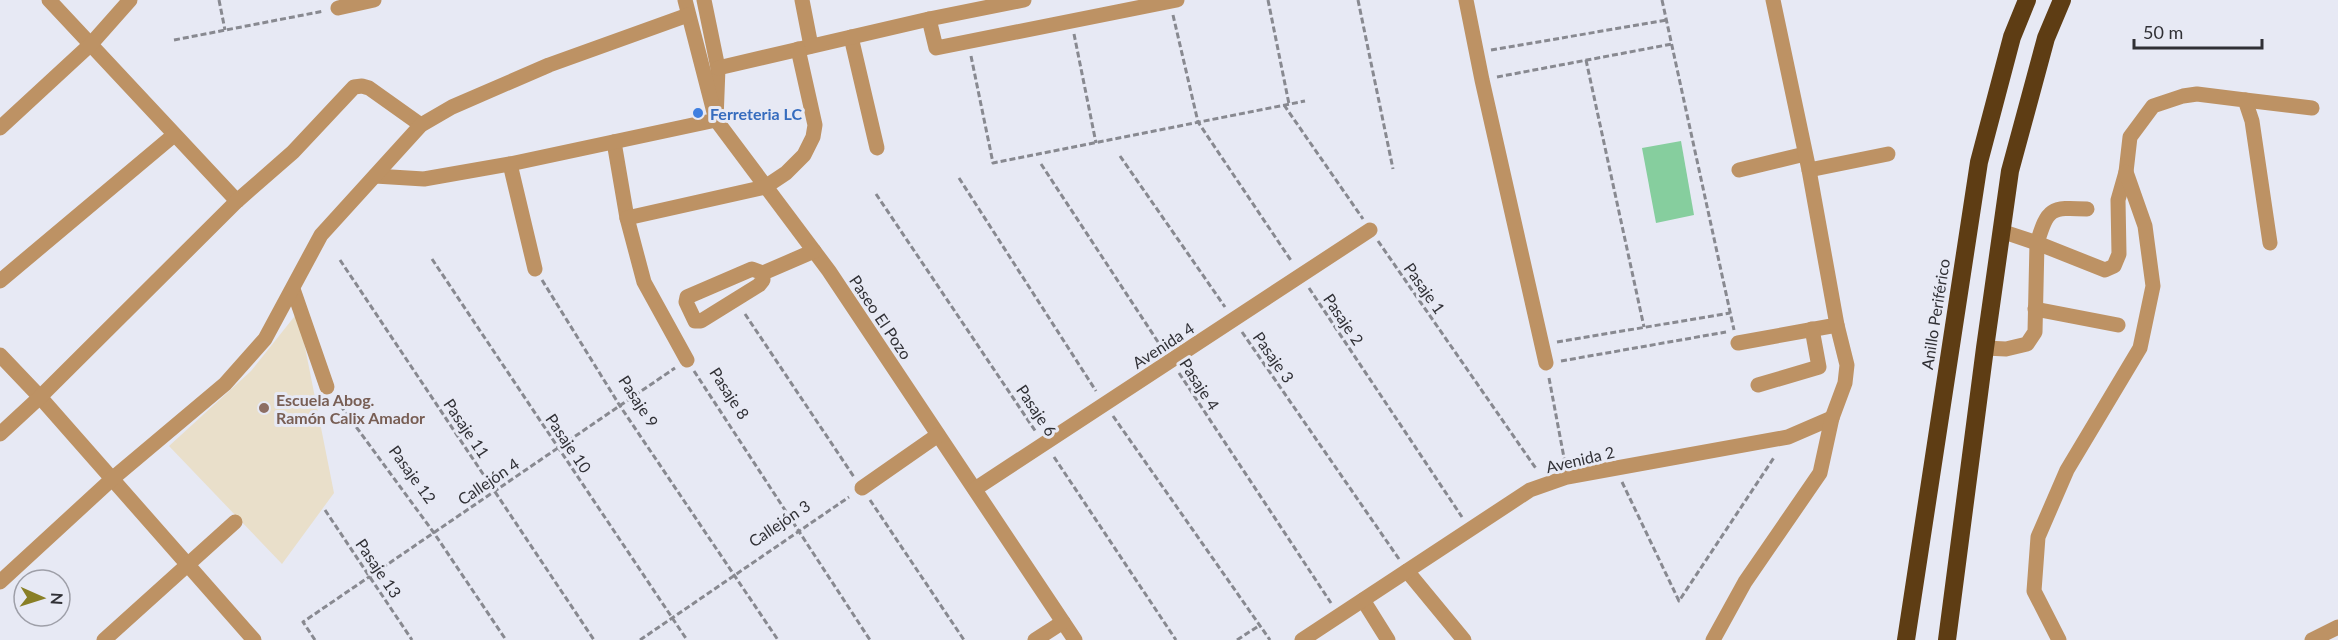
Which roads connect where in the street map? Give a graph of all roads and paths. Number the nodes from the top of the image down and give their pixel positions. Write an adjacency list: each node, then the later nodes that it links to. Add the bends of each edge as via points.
1 (49, 0): 25 (street)
2 (130, 0): 25 (street)
3 (219, 0): 21 (path)
4 (374, 0): 16 (street)
5 (704, 0): 30 (street)
6 (802, 0): 27 (street)
7 (1024, 0): 18 (street)
8 (1268, 0): 34 (path)
9 (1358, 0): 50 (path)
10 (1466, 0): 28 (street)
11 (1662, 0): 19 (path)
12 (1773, 0): 45 (street)
13 (2026, 0): 137 (highway, Anillo Periférico, via 2012,37 1979,162)
14 (2062, 0): 61 (highway, via 2046,38 2010,171)
15 (1173, 1): 20 (street); 38 (path)
16 (338, 8): 21 (path)
17 (686, 8): 37 (street); 39 (street, via 452,107)
18 (929, 19): 22 (street); 24 (street, via 936,48)
19 (1667, 20): 26 (path); 28 (path)
20 (1071, 21): 24 (street); 43 (path)
21 (225, 30): 23 (path)
22 (851, 37): 27 (street); 44 (street)
23 (174, 40)
24 (967, 41): 43 (path, via 993,163)
25 (91, 44): 40 (street); 41 (street)
26 (1672, 44): 29 (path); 73 (path)
27 (804, 48): 30 (street); 55 (street, via 815,125 813,137 804,155)
28 (1478, 53): 31 (street)
29 (1586, 60): 31 (path); 77 (path)
30 (718, 68): 37 (street)
31 (1482, 80): 80 (street)
32 (2245, 100): 36 (street); 53 (street, via 2197,94 2153,106 2130,137); 63 (street, via 2252,121)
33 (1305, 101): 34 (path)
34 (1289, 104): 35 (path)
35 (1284, 105): 38 (path); 60 (path, Pasaje 1)
36 (2312, 108)
37 (716, 120): 42 (street); 55 (street, Paseo El Pozo)
38 (1198, 122): 43 (path); 69 (path, Pasaje 2)
39 (421, 125): 54 (street); 57 (street, via 369,88 354,87 293,152)
40 (0, 128)
41 (174, 135): 57 (street); 70 (street)
42 (614, 142): 48 (street); 59 (street, Pasaje 8)
43 (1096, 143)
44 (877, 148)
45 (1805, 154): 51 (street); 52 (street)
46 (1888, 154): 52 (street)
47 (1120, 156): 74 (path, Pasaje 3)
48 (510, 164): 54 (street, via 424,179); 67 (street)
49 (1041, 164): 84 (path, Pasaje 4)
50 (1393, 169)
51 (1739, 170)
52 (1809, 170): 75 (street)
53 (2126, 172): 62 (street, via 2118,200 2119,254 2114,266 2104,270); 139 (street, via 2145,226 2153,286 2140,348 2067,470 2038,537 2034,591)
54 (375, 176): 71 (street, via 321,235)
55 (765, 187): 59 (street); 64 (street, Paseo El Pozo)
56 (876, 194): 94 (path, Pasaje 6)
57 (237, 201): 88 (street)
58 (2087, 209): 62 (street, via 2053,210 2044,221)
59 (627, 218): 83 (street, Pasaje 8, via 644,282)
60 (1371, 230): 69 (street, Avenida 4); 99 (path, Pasaje 1)
61 (2001, 231): 62 (street); 81 (highway)
62 (2037, 243): 72 (street)
63 (2270, 243)
64 (814, 251): 68 (street); 92 (street, Paseo El Pozo)
65 (432, 259): 95 (path, Pasaje 10)
66 (340, 260): 102 (path, Pasaje 11)
67 (535, 269): 89 (path, Pasaje 9)
68 (763, 273): 68 (street, via 759,285 695,321 687,297 752,268)
69 (1301, 276): 74 (street, Avenida 4); 105 (path, Pasaje 2)
70 (0, 281)
71 (293, 289): 87 (street); 98 (street, via 265,339 225,384)
72 (2035, 309): 76 (street); 81 (street, via 2035,332 2027,344)
73 (1730, 313): 77 (path); 85 (path, via 1734,331)
74 (1234, 320): 84 (street, Avenida 4); 109 (path, Pasaje 3)
75 (1837, 325): 78 (street); 90 (street, via 1847,365)
76 (2118, 325)
77 (1644, 327): 80 (path)
78 (1812, 329): 79 (street); 86 (street, via 1819,367)
79 (1738, 343)
80 (1541, 344): 85 (street)
81 (1985, 348): 138 (highway)
82 (0, 355): 88 (street)
83 (687, 360): 89 (path, Callejón 4); 106 (path, Pasaje 8)
84 (1171, 361): 94 (street, Avenida 4); 114 (path, Pasaje 4)
85 (1546, 363): 97 (path)
86 (1758, 385)
87 (327, 387): 107 (path, Pasaje 12)
88 (40, 397): 91 (street); 98 (street)
89 (620, 406): 95 (path, Callejón 4); 110 (path, Pasaje 9)
90 (1832, 418): 93 (street, Avenida 2); 136 (street, via 1820,473 1745,582)
91 (0, 434)
92 (938, 435): 100 (street); 101 (street, Paseo El Pozo)
93 (1788, 437): 96 (street, Avenida 2); 96 (path, via 1679,600)
94 (1045, 445): 101 (street, Avenida 4); 131 (path, Pasaje 6)
95 (558, 448): 102 (path, Callejón 4); 115 (path, Pasaje 10)
96 (1615, 469): 97 (street, Avenida 2)
97 (1567, 477): 99 (street, Avenida 2)
98 (112, 478): 108 (street); 112 (street)
99 (1546, 484): 105 (street, Avenida 2)
100 (862, 488): 106 (path, Callejón 3)
101 (975, 489): 116 (street, Paseo El Pozo)
102 (495, 491): 107 (path, Callejón 4); 124 (path, Pasaje 11)
103 (325, 510): 111 (path, Pasaje 13)
104 (236, 522): 108 (street)
105 (1469, 528): 109 (street, Avenida 2)
106 (798, 531): 110 (path, Callejón 3); 128 (path, Pasaje 8)
107 (434, 533): 111 (path, Callejón 4); 123 (path, Pasaje 12)
108 (189, 566): 119 (street); 120 (street)
109 (1407, 571): 113 (street, Avenida 2); 135 (street)
110 (734, 575): 115 (path, Callejón 3); 127 (path, Pasaje 9)
111 (370, 577): 121 (path, Callejón 4, via 303,622); 122 (path, Pasaje 13)
112 (0, 582)
113 (1364, 600): 114 (street, Avenida 2); 134 (street)
114 (1340, 616): 133 (street, Avenida 2)
115 (672, 618): 125 (path, Callejón 3); 126 (path, Pasaje 10)
116 (1063, 622): 129 (street); 130 (street, Paseo El Pozo)
117 (1260, 625): 132 (path)
118 (2338, 627): 140 (street)
119 (104, 640)
120 (254, 640)
121 (315, 640)
122 (412, 640)
123 (506, 640)
124 (594, 640)
125 (640, 640)
126 (687, 640)
127 (778, 640)
128 (870, 640)
129 (1035, 640)
130 (1075, 640)
131 (1176, 640)
132 (1237, 640)
133 (1302, 640)
134 (1388, 640)
135 (1464, 640)
136 (1713, 640)
137 (1906, 640)
138 (1947, 640)
139 (2059, 640)
140 (2312, 640)

